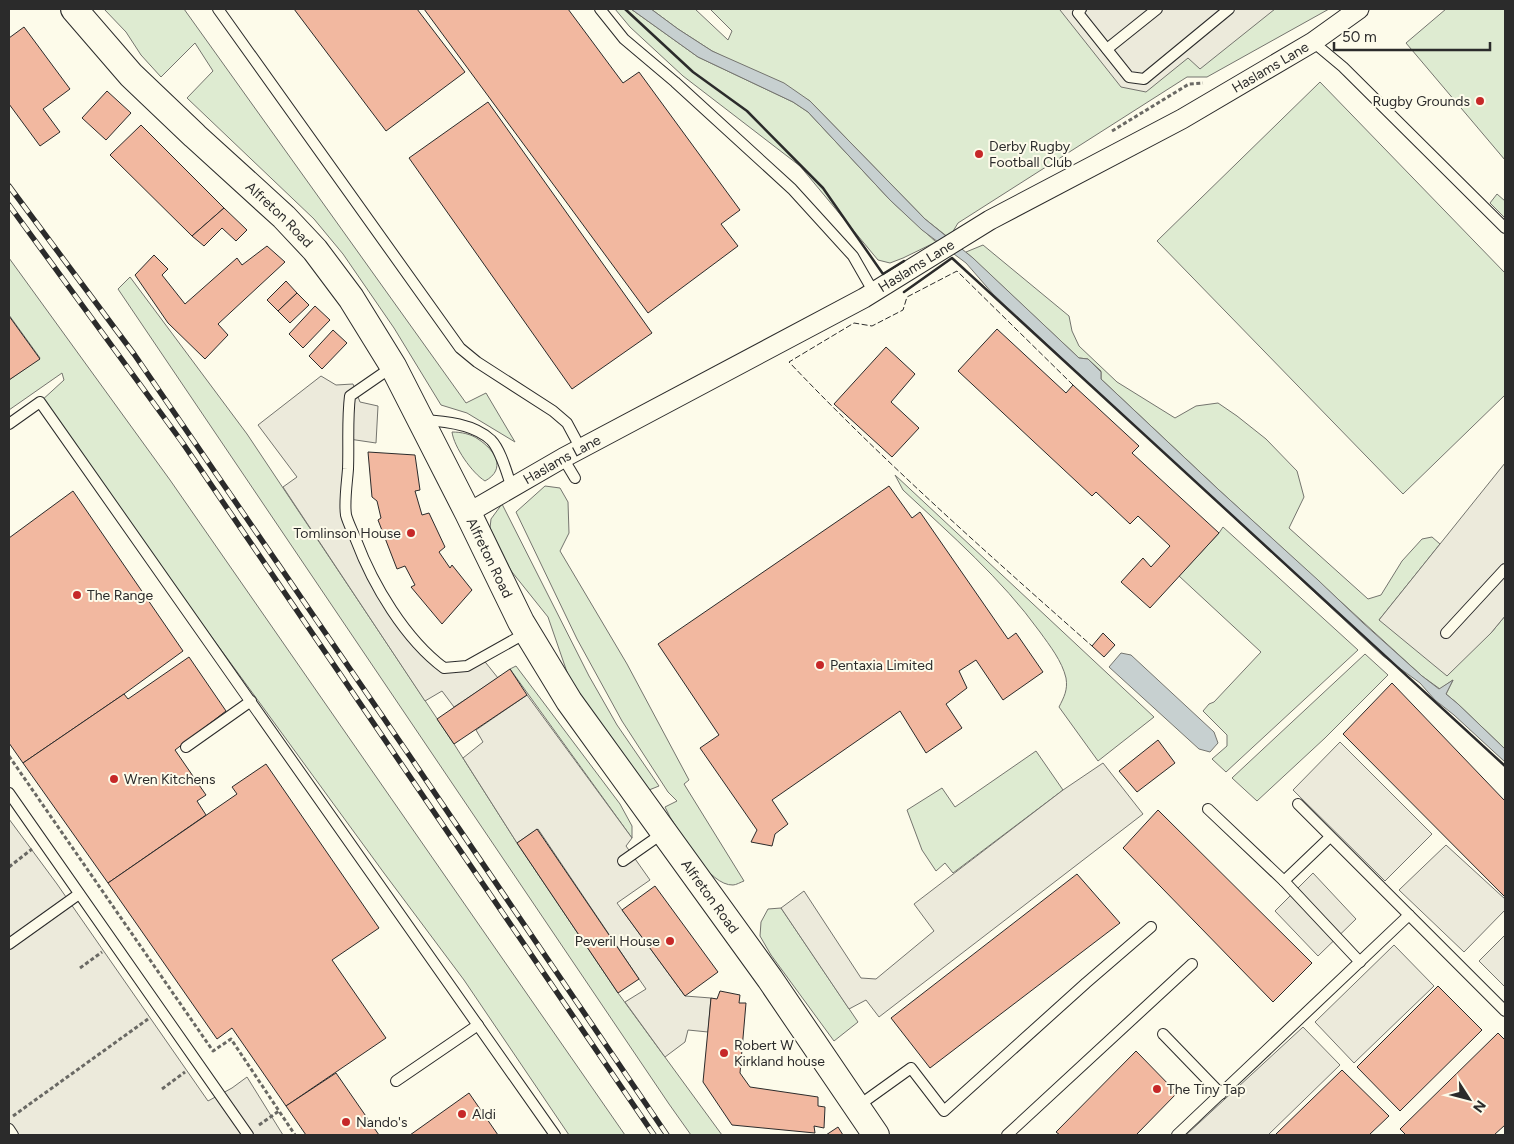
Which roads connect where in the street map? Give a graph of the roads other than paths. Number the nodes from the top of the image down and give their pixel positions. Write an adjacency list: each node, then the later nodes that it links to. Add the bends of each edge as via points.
1 (74, 9): 12 (street, Alfreton Road, via 132,75 315,250 351,298)
2 (218, 9): 15 (lane, via 460,348 553,411 566,422)
3 (600, 9): 11 (lane, via 624,39 792,189 853,256)
4 (1081, 9): 9 (lane, via 1078,14)
5 (1158, 9): 9 (lane)
6 (1229, 9): 9 (lane, via 1144,79 1129,77)
7 (1359, 9): 8 (street, Haslams Lane)
8 (1313, 42): 10 (lane, via 1343,67); 11 (street, Haslams Lane, via 1182,119 990,220)
9 (1107, 49)
10 (1505, 228)
11 (873, 291): 15 (street, Haslams Lane)
12 (393, 366): 13 (street, Alfreton Road); 21 (lane, via 350,396 346,515 366,567 410,634 444,668 467,666)
13 (420, 420): 18 (lane, via 456,424 475,430 492,441); 19 (street, Alfreton Road)
14 (9, 424): 23 (lane, via 40,402)
15 (581, 450): 16 (street, Haslams Lane)
16 (563, 458): 17 (lane); 18 (street, Haslams Lane)
17 (576, 478)
18 (512, 488): 19 (street, Haslams Lane)
19 (468, 513): 21 (street, Alfreton Road)
20 (1505, 569): 22 (lane)
21 (527, 633): 28 (street, Alfreton Road, via 569,701)
22 (1446, 634)
23 (251, 701): 24 (lane); 39 (lane)
24 (186, 748)
25 (9, 793): 32 (lane)
26 (1298, 804): 29 (lane)
27 (1208, 809): 31 (lane)
28 (663, 833): 30 (lane); 43 (street, Alfreton Road, via 770,979)
29 (1330, 837): 31 (lane); 33 (lane)
30 (623, 861)
31 (1284, 881): 36 (lane)
32 (79, 894): 35 (lane); 45 (lane)
33 (1409, 915): 36 (lane); 38 (lane)
34 (1151, 927): 43 (lane, via 944,1111 911,1068)
35 (9, 944)
36 (1360, 962): 42 (lane)
37 (1192, 964): 49 (lane)
38 (1505, 1011)
39 (478, 1024): 41 (lane); 47 (lane)
40 (1163, 1034): 42 (lane)
41 (396, 1082)
42 (1221, 1094): 50 (lane)
43 (857, 1107): 48 (street, Alfreton Road)
44 (9, 1129): 46 (lane)
45 (248, 1134)
46 (13, 1135)
47 (555, 1135)
48 (876, 1135)
49 (1007, 1135)
50 (1177, 1135)

